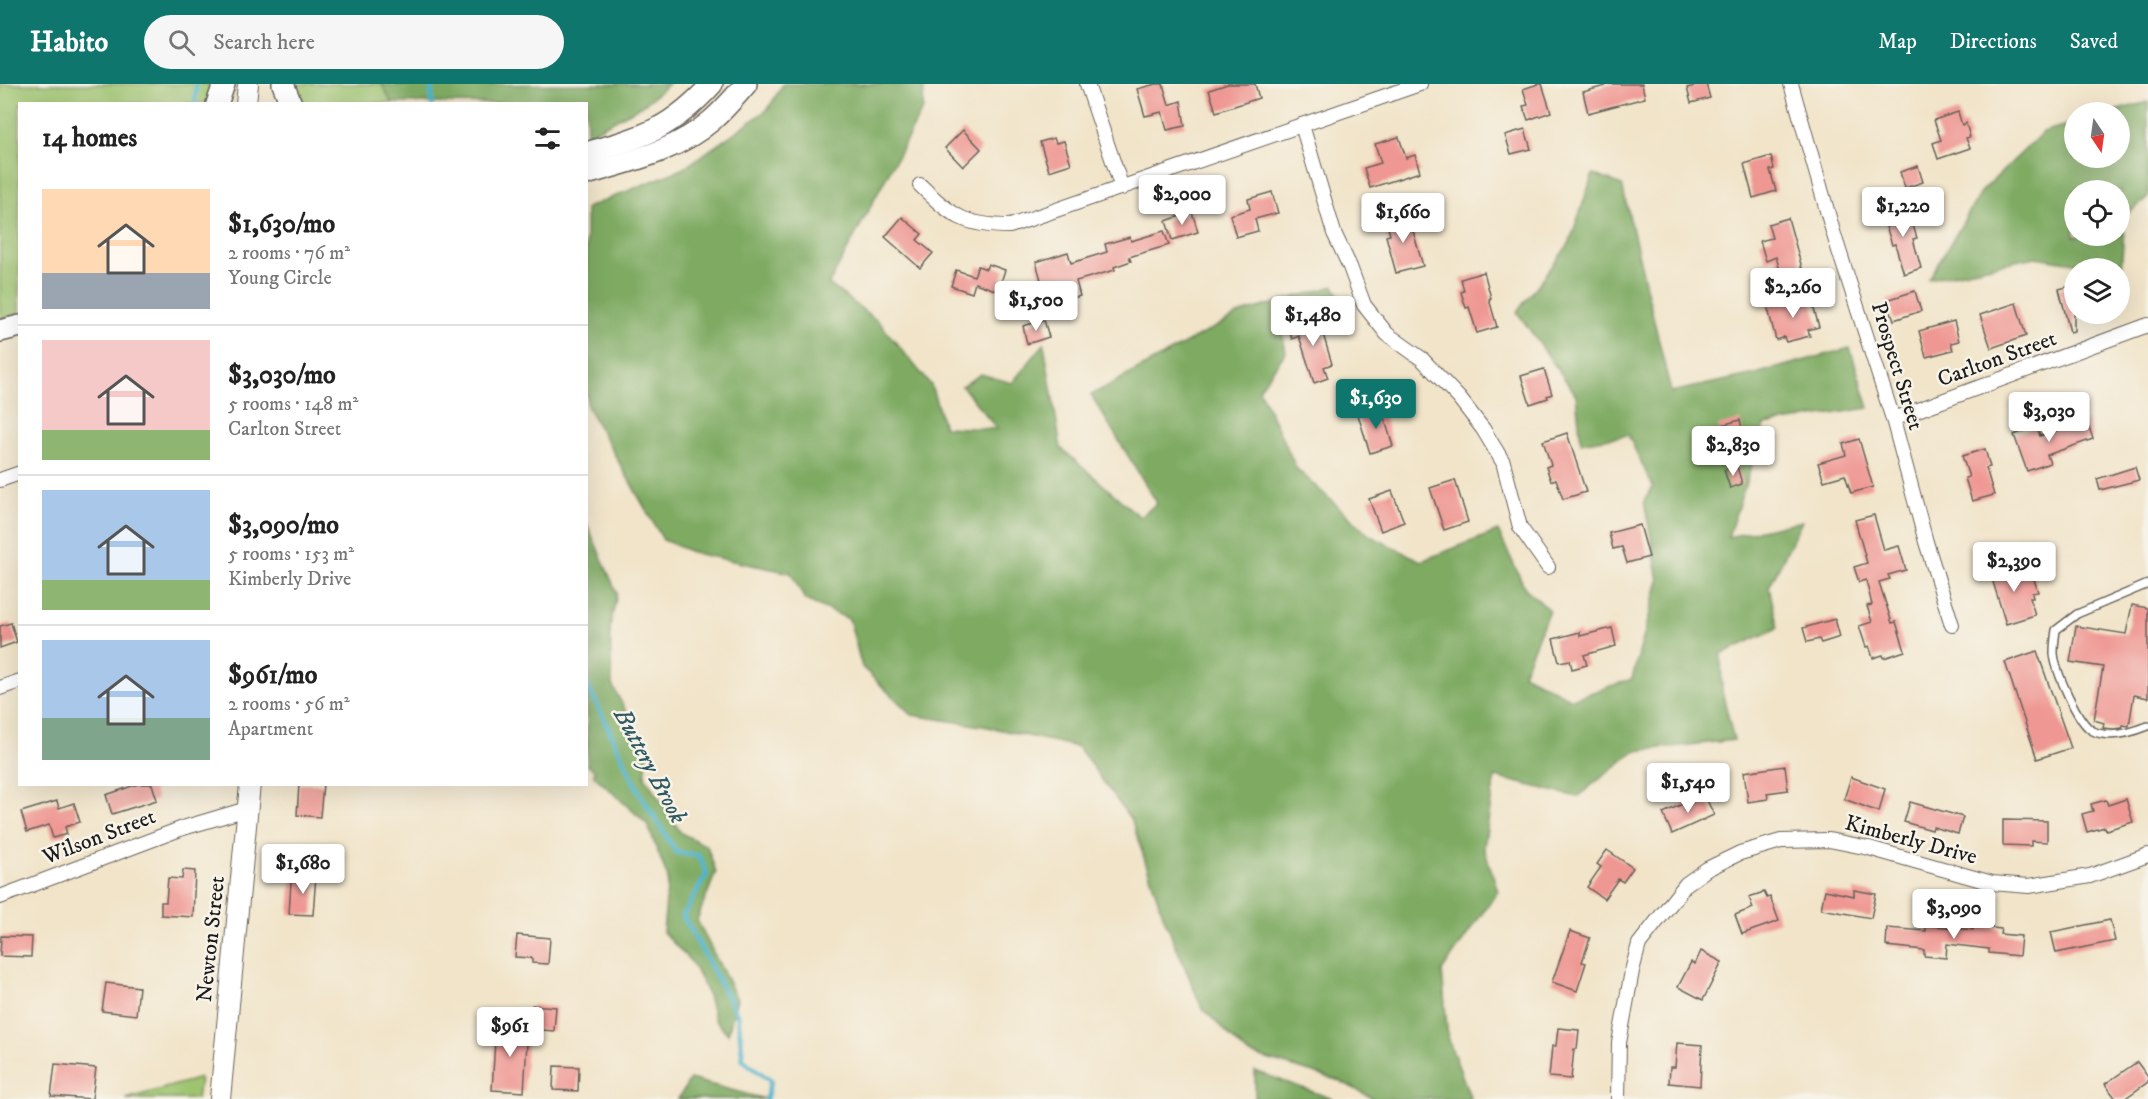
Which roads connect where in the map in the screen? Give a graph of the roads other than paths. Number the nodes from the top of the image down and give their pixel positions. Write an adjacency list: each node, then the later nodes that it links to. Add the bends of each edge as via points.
1 (224, 84): 9 (main road)
2 (248, 84): 10 (main road)
3 (283, 84): 11 (main road)
4 (712, 84): 13 (main road, via 686,111 663,127)
5 (746, 84): 14 (main road, via 710,122 676,145)
6 (1087, 84): 16 (street)
7 (1420, 84): 12 (street)
8 (1791, 84): 20 (street, Prospect Street)
9 (218, 102)
10 (246, 102)
11 (290, 102)
12 (1302, 124): 16 (street); 23 (street, via 1334,233 1364,304 1387,334 1430,367 1483,429 1503,462 1520,527)
13 (588, 152)
14 (588, 173)
15 (920, 185): 16 (street, via 946,209 964,220 986,226 1010,226)
16 (1122, 188)
17 (2148, 325): 20 (street, Carlton Street)
18 (18, 326): 19 (main road)
19 (0, 331)
20 (1893, 419): 25 (street, Prospect Street)
21 (18, 474): 22 (street)
22 (0, 480)
23 (1548, 567)
24 (2148, 584): 28 (lane, via 2077,614 2056,630 2054,655 2068,693 2084,723 2094,732 2116,734)
25 (1952, 625)
26 (18, 682): 27 (street)
27 (0, 688)
28 (2148, 726)
29 (250, 786): 30 (main road, Newton Street)
30 (247, 809): 32 (street, Wilson Street, via 162,835); 33 (main road, Newton Street)
31 (2148, 855): 34 (street, Kimberly Drive, via 2090,876 2030,886 1992,884 1829,840 1781,841 1740,853 1686,884 1639,944 1619,1043)
32 (0, 897)
33 (220, 1099)
34 (1618, 1099)

